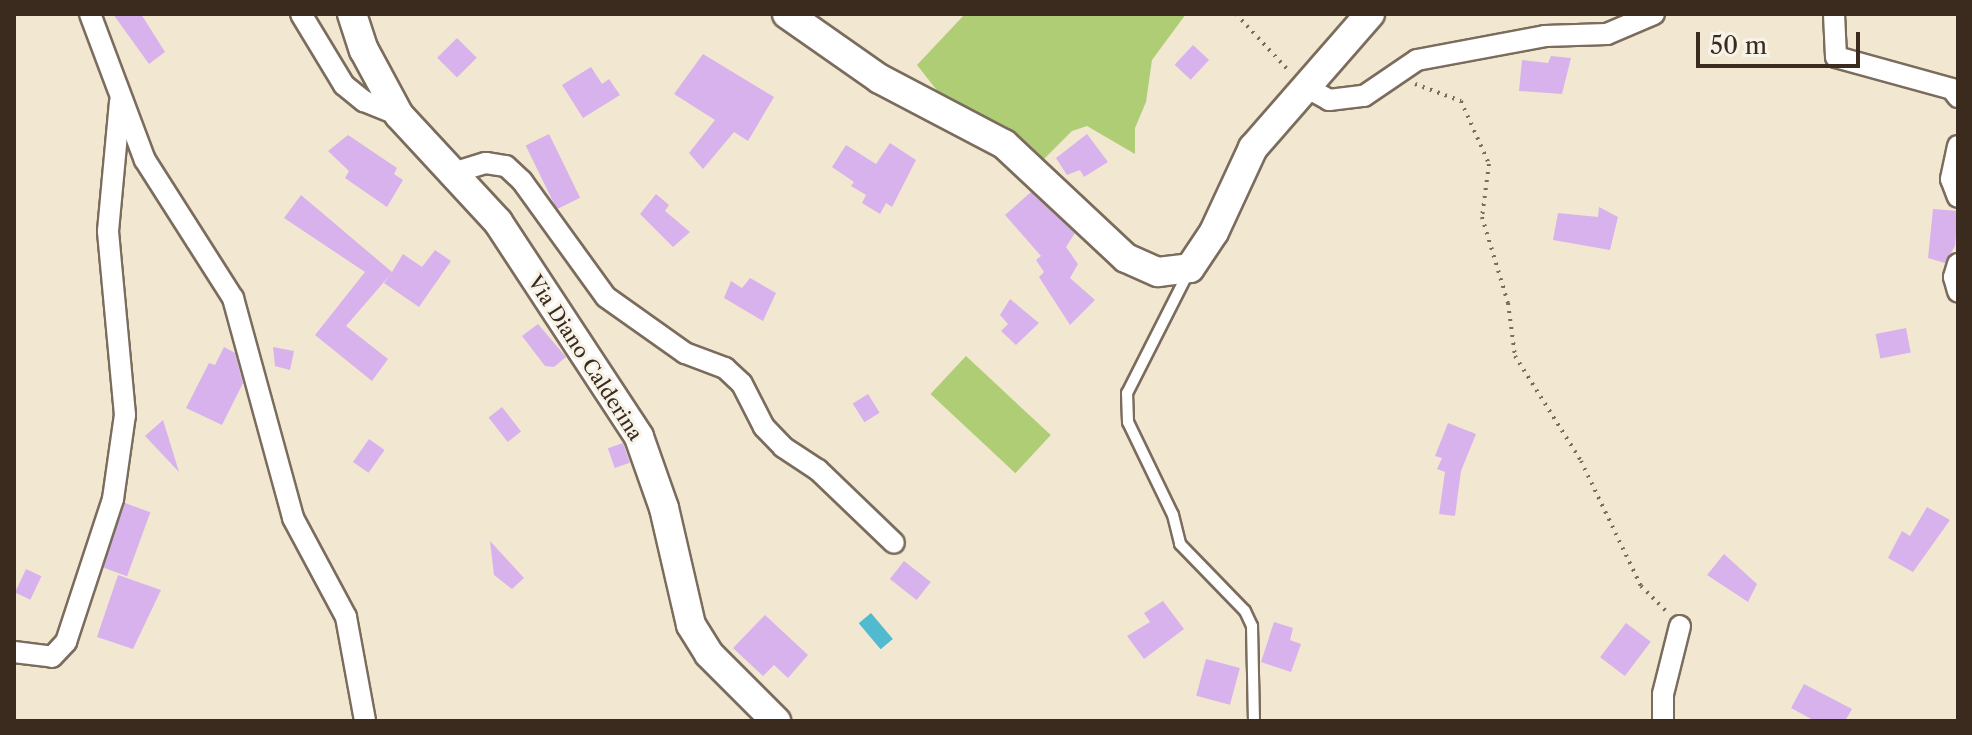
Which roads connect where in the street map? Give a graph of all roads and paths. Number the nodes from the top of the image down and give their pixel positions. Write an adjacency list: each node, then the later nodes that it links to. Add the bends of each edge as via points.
1 (90, 14): 12 (street)
2 (301, 14): 13 (street, via 344,85 364,101)
3 (352, 14): 13 (main road, Via Diano Calderina, via 364,50)
4 (787, 14): 18 (main road, via 880,79 1004,144 1126,258 1158,272)
5 (1236, 14): 10 (path)
6 (1370, 14): 10 (main road)
7 (1654, 14): 9 (street, via 1607,34 1494,44 1417,60)
8 (1834, 14): 11 (street, via 1836,57 1952,89)
9 (1391, 75): 10 (street, via 1364,96 1329,100); 21 (path, via 1461,101 1489,164 1482,217 1508,303 1515,356 1581,461 1641,586)
10 (1304, 86): 18 (main road, via 1253,148 1214,232)
11 (1958, 97)
12 (120, 98): 22 (street, via 108,231 125,415 113,499 66,642 52,657); 23 (street, via 145,160 233,298 293,518 346,617)
13 (399, 115): 15 (main road, Via Diano Calderina)
14 (1958, 146): 16 (street, via 1951,179)
15 (456, 172): 20 (street, via 486,163 506,166 606,297 685,353 725,368 742,384 764,427 783,447 818,470); 24 (main road, Via Diano Calderina, via 498,222 639,437 664,508 691,625 709,654)
16 (1958, 197)
17 (1958, 264): 19 (street)
18 (1190, 268): 25 (lane, via 1127,393 1128,422 1173,515 1180,544 1245,611 1252,626)
19 (1958, 291)
20 (894, 543)
21 (1680, 626): 26 (street, via 1663,694)
22 (14, 652)
23 (365, 721)
24 (776, 721)
25 (1254, 721)
26 (1663, 721)

